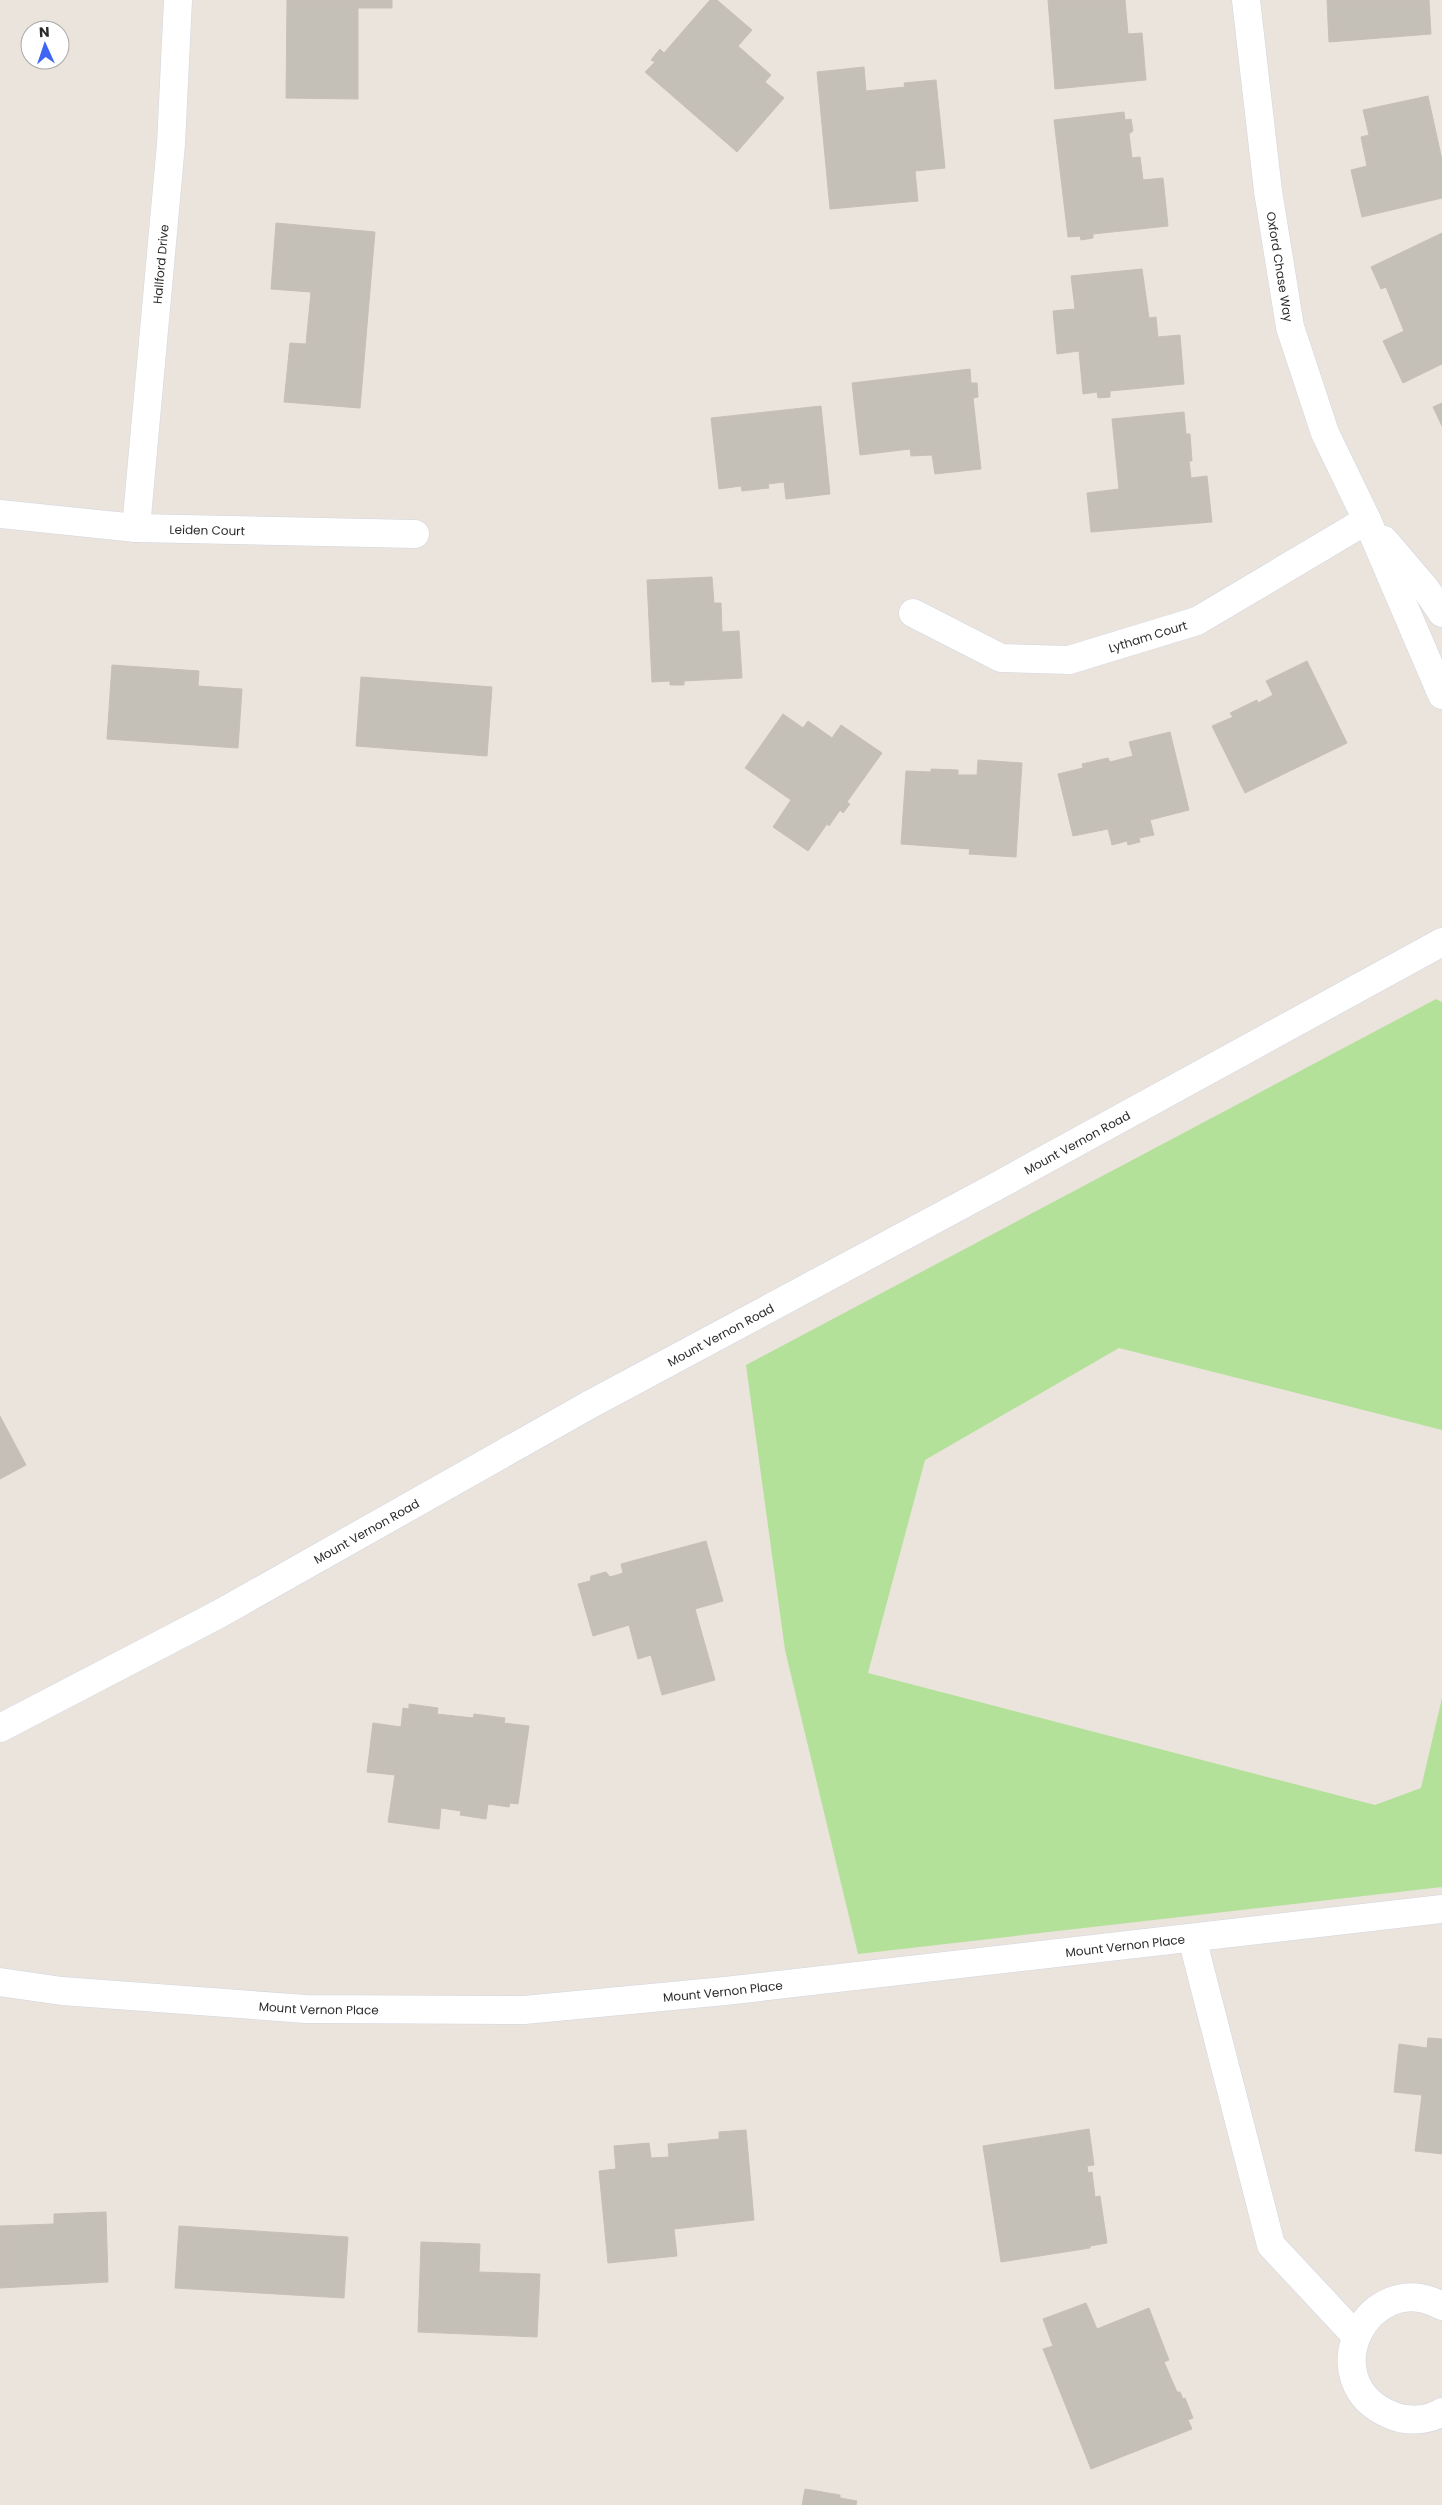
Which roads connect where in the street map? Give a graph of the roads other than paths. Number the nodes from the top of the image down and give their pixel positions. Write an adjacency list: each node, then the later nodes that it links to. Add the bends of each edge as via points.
1 (178, 0): 5 (street, Hallford Drive, via 171,144)
2 (1246, 0): 4 (street, Oxford Chase Way, via 1268,191 1290,327 1325,433)
3 (0, 514): 5 (street, Leiden Court)
4 (1367, 520): 7 (street, Lytham Court, via 1198,621 1069,660 1001,658); 8 (street, Oxford Chase Way); 9 (street, Oxford Chase Way)
5 (136, 528): 6 (street, Leiden Court)
6 (415, 534)
7 (913, 613)
8 (1442, 613)
9 (1442, 695)
10 (1442, 942): 11 (street, Mount Vernon Road, via 589,1405 219,1614)
11 (0, 1728)
12 (1442, 1909): 13 (street, Mount Vernon Place)
13 (1192, 1938): 14 (street, Mount Vernon Place, via 725,1991 524,2010 306,2009 62,1991); 16 (street, via 1271,2245)
14 (0, 1982)
15 (1442, 2306): 16 (street, via 1432,2300 1396,2299 1379,2307)
16 (1355, 2335): 17 (street, via 1351,2356 1353,2377 1363,2396 1378,2410 1398,2418 1419,2420)
17 (1442, 2412)

